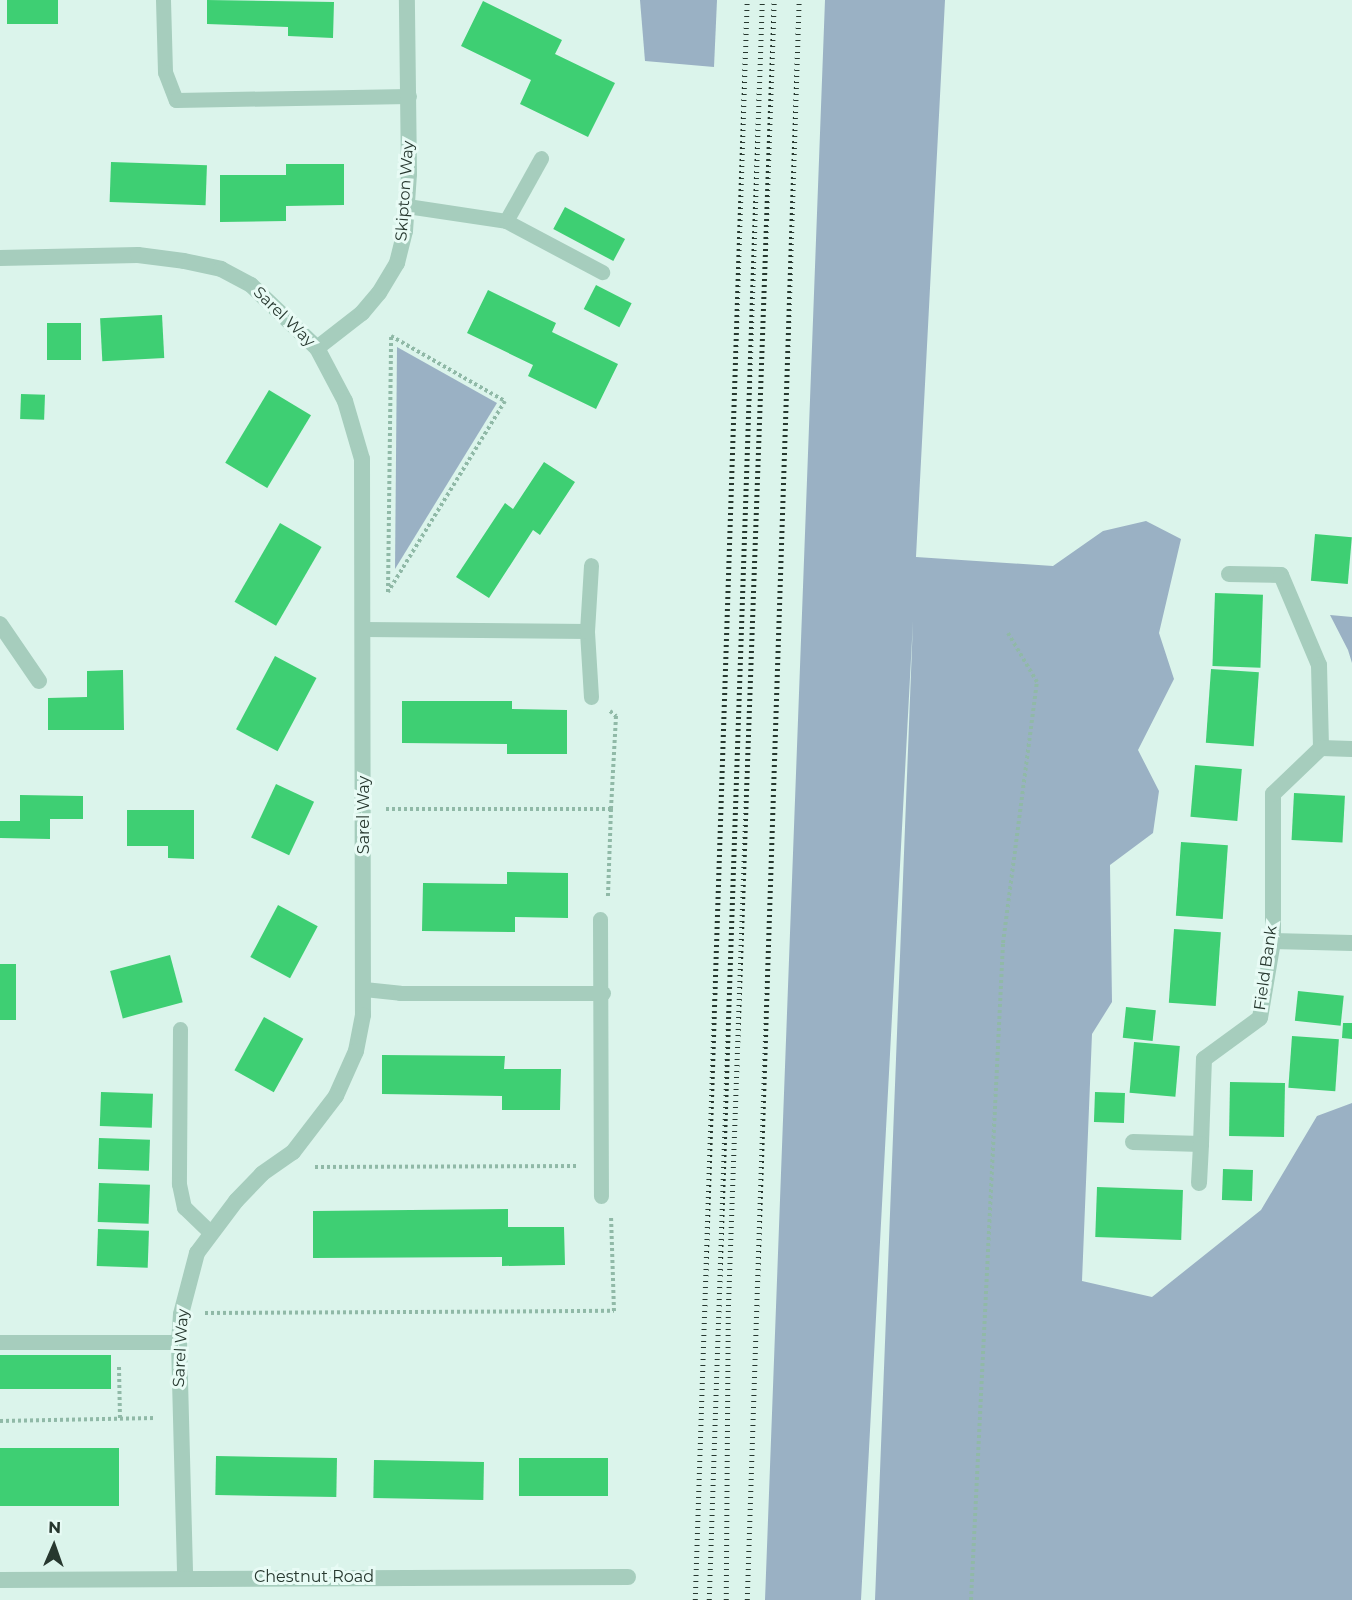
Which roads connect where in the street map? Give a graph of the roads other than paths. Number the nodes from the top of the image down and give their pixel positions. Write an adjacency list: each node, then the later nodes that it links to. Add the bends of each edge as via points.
1 (163, 0): 3 (lane, via 165,72 176,100)
2 (407, 0): 3 (street, Skipton Way)
3 (409, 96): 5 (street, Skipton Way)
4 (541, 158): 6 (lane)
5 (406, 207): 6 (lane); 9 (street, Skipton Way, via 397,263 380,293 362,313)
6 (506, 221): 8 (lane)
7 (0, 258): 9 (street, Sarel Way, via 138,255 221,269 251,285)
8 (602, 272)
9 (317, 348): 13 (street, Sarel Way, via 345,401 362,459)
10 (591, 565): 14 (lane)
11 (1229, 574): 17 (street, via 1281,575 1319,665)
12 (0, 624): 15 (street)
13 (364, 629): 14 (lane); 22 (street, Sarel Way)
14 (587, 631): 16 (lane)
15 (39, 681)
16 (591, 697)
17 (1321, 748): 18 (street); 20 (street, Field Bank, via 1273,794)
18 (1352, 750)
19 (600, 919): 23 (lane)
20 (1273, 941): 21 (street); 26 (street, Field Bank, via 1260,1018 1204,1059)
21 (1352, 944)
22 (364, 989): 23 (lane, via 400,993); 29 (street, Sarel Way, via 356,1051 336,1096 293,1152 262,1174)
23 (603, 993): 28 (lane)
24 (180, 1029): 29 (lane, via 179,1184 184,1207)
25 (1133, 1142): 26 (street)
26 (1201, 1144): 27 (street, Field Bank)
27 (1199, 1183)
28 (601, 1196)
29 (210, 1233): 31 (street, Sarel Way, via 197,1252 181,1314)
30 (0, 1342): 31 (lane)
31 (179, 1342): 33 (street, Sarel Way)
32 (628, 1576): 33 (street, Chestnut Road)
33 (185, 1578): 34 (street, Chestnut Road)
34 (0, 1580)

